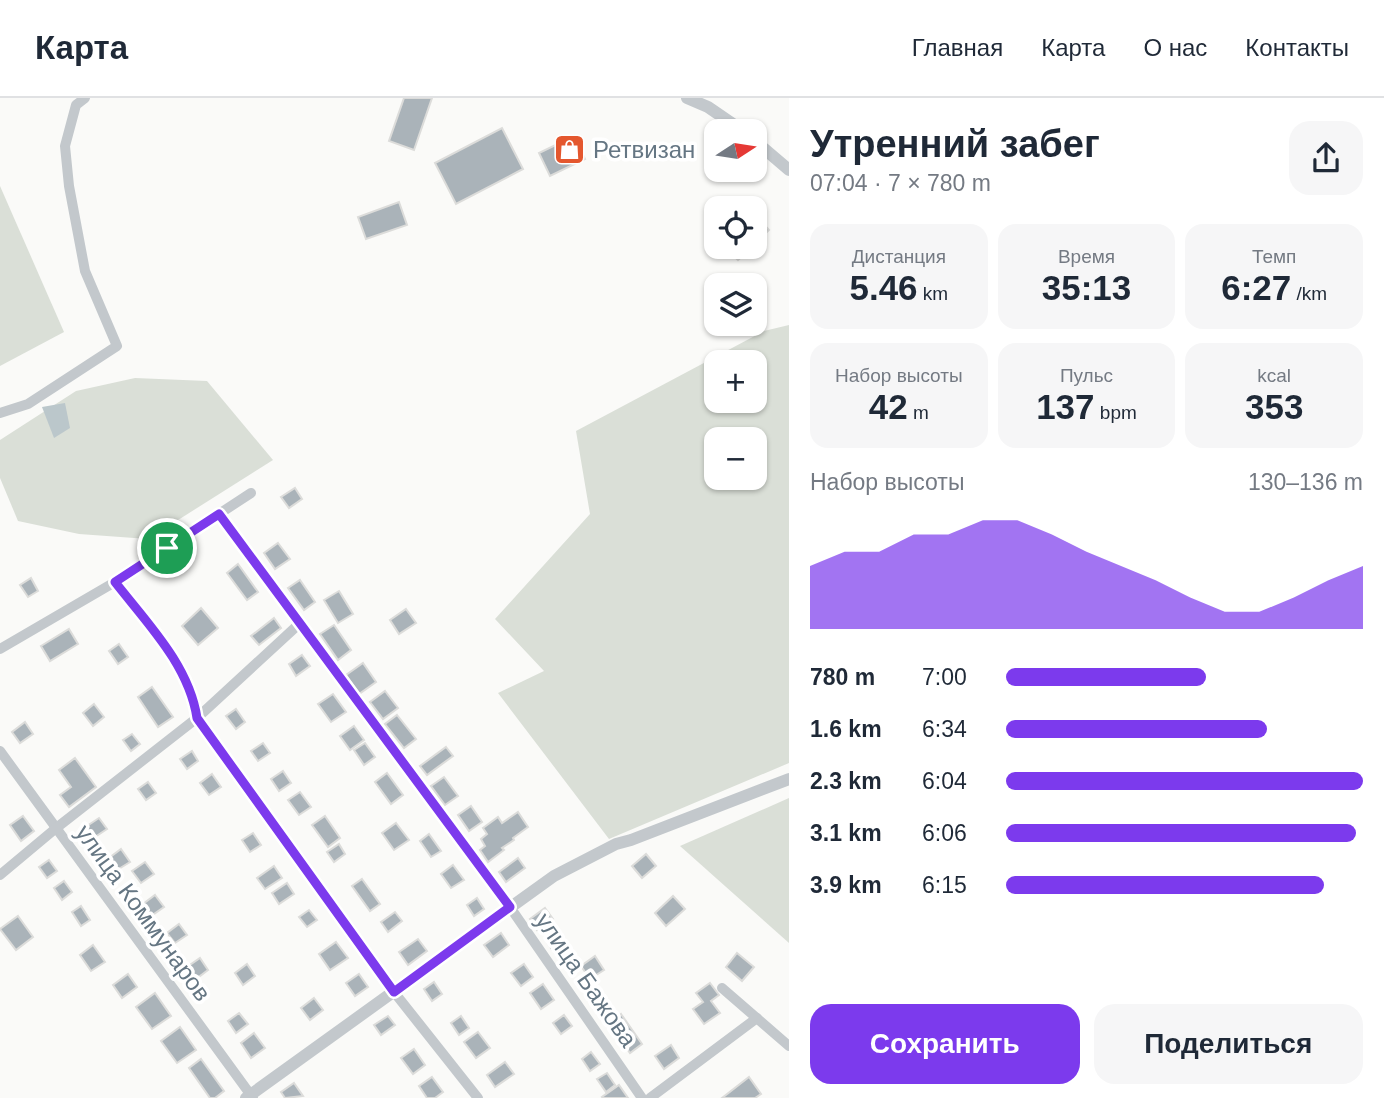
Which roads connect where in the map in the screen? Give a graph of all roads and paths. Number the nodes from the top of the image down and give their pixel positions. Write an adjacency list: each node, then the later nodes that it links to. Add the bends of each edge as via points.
1 (85, 98): 6 (street, via 76,105 65,146 69,186 85,271 117,346 28,404)
2 (687, 98): 3 (street)
3 (726, 119)
4 (767, 151): 5 (street)
5 (789, 170)
6 (0, 413)
7 (251, 493): 8 (street)
8 (219, 514): 9 (street); 10 (street, улица Бажова)
9 (115, 582): 11 (street); 12 (street, via 171,654)
10 (299, 624): 12 (street); 17 (street, улица Бажова)
11 (0, 649)
12 (197, 718): 15 (street); 19 (street)
13 (0, 751): 15 (street, улица Коммунаров)
14 (789, 779): 17 (street, via 616,844 554,876)
15 (55, 829): 16 (street); 22 (street, улица Коммунаров)
16 (0, 875)
17 (510, 907): 19 (street); 24 (street, улица Бажова)
18 (722, 988): 20 (street)
19 (394, 992): 22 (street); 23 (street)
20 (757, 1018): 21 (street); 25 (street)
21 (789, 1046)
22 (250, 1097)
23 (478, 1098)
24 (642, 1098)
25 (650, 1098)

